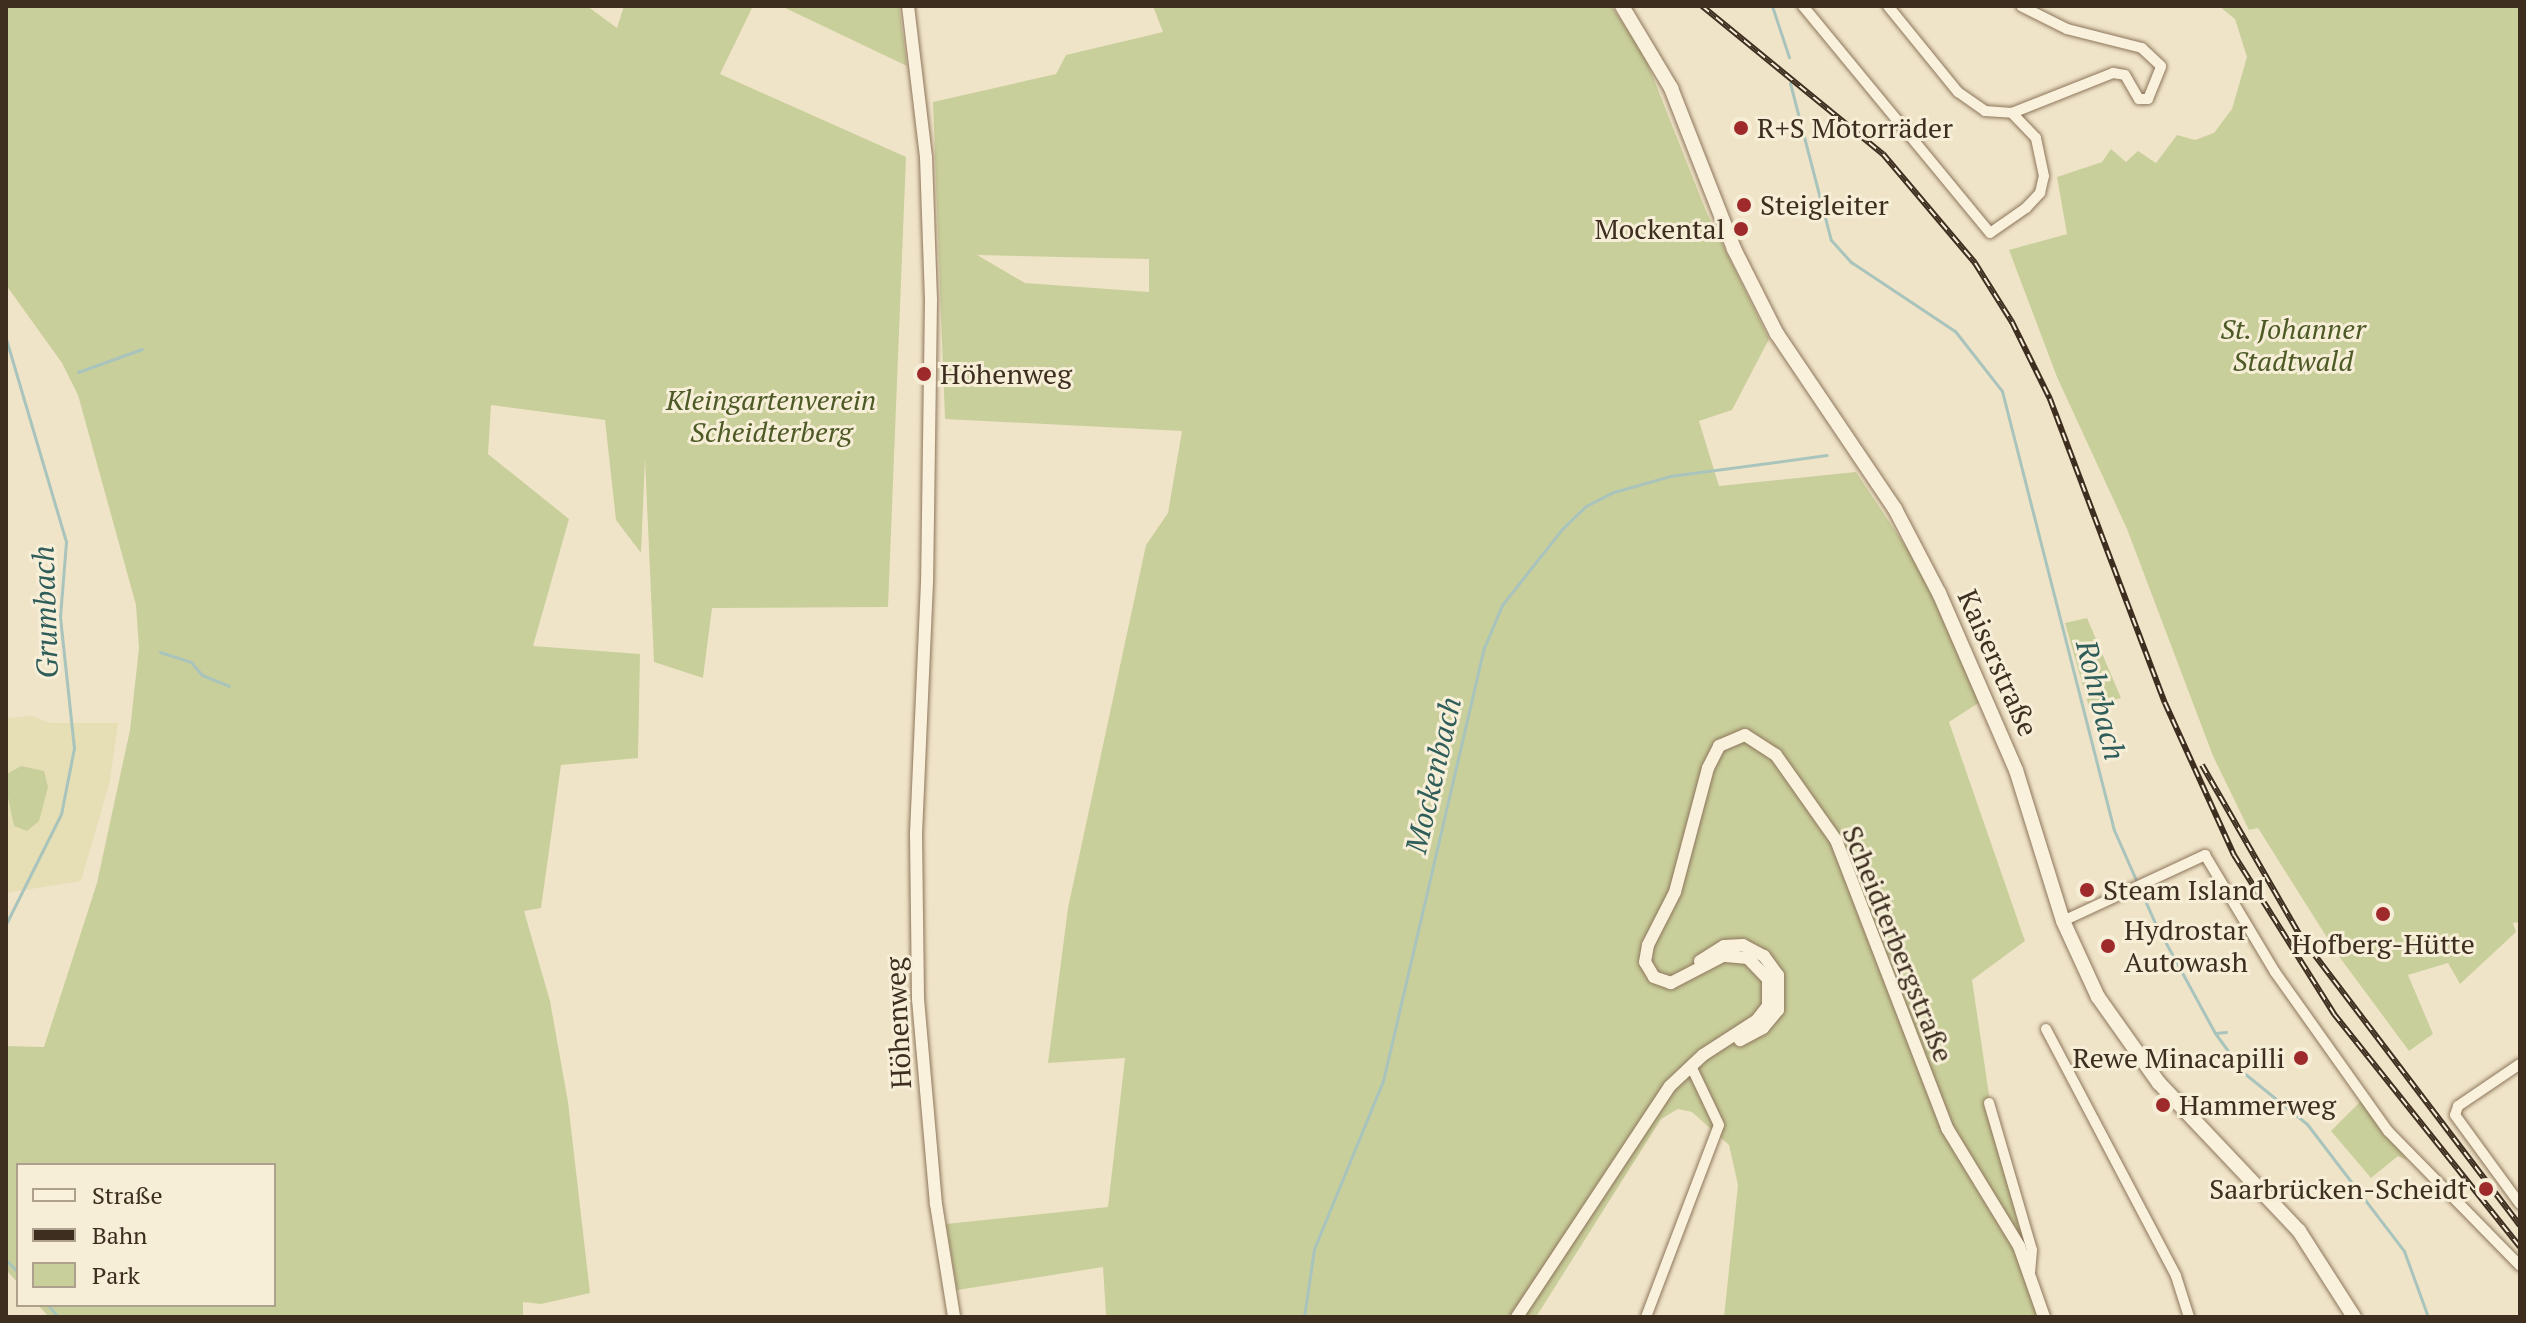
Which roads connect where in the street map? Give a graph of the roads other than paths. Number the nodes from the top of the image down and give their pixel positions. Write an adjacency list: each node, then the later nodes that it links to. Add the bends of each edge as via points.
1 (908, 6): 15 (street, Höhenweg, via 926,157 931,300 916,834 918,999 936,1204)
2 (1622, 6): 7 (main road, Kaiserstraße, via 1671,88 1734,249 1785,349 1895,509 1939,593 2016,770)
3 (1803, 6): 6 (street, via 1990,233 2026,208 2040,193 2044,176 2036,138)
4 (1888, 6): 6 (street, via 1967,100 1985,111)
5 (2021, 6): 6 (street, via 2067,29 2133,43 2157,61 2161,74 2143,102 2125,75 2113,73)
6 (2012, 113)
7 (2063, 921): 13 (street, via 2205,855 2275,972 2388,1131); 20 (main road, Kaiserstraße, via 2086,976 2117,1028 2159,1083 2292,1222)
8 (2046, 1029): 19 (street, via 2176,1276)
9 (2520, 1064): 12 (street, via 2458,1106 2455,1115)
10 (1691, 1066): 14 (street, Scheidterbergstraße, via 1764,1013 1770,988 1757,964 1732,955 1671,983 1649,972 1645,954 1675,892 1714,754 1728,739 1745,735 1776,755 1836,840 1947,1128 2019,1246); 16 (street, Scheidterbergstraße, via 1652,1110); 17 (street, via 1719,1125)
11 (1989, 1103): 14 (street, Scheidterbergstraße, via 2032,1250)
12 (2520, 1204)
13 (2520, 1266)
14 (2030, 1281): 18 (street, Scheidterbergstraße)
15 (954, 1317)
16 (1517, 1317)
17 (1646, 1317)
18 (2044, 1317)
19 (2189, 1317)
20 (2354, 1317)

